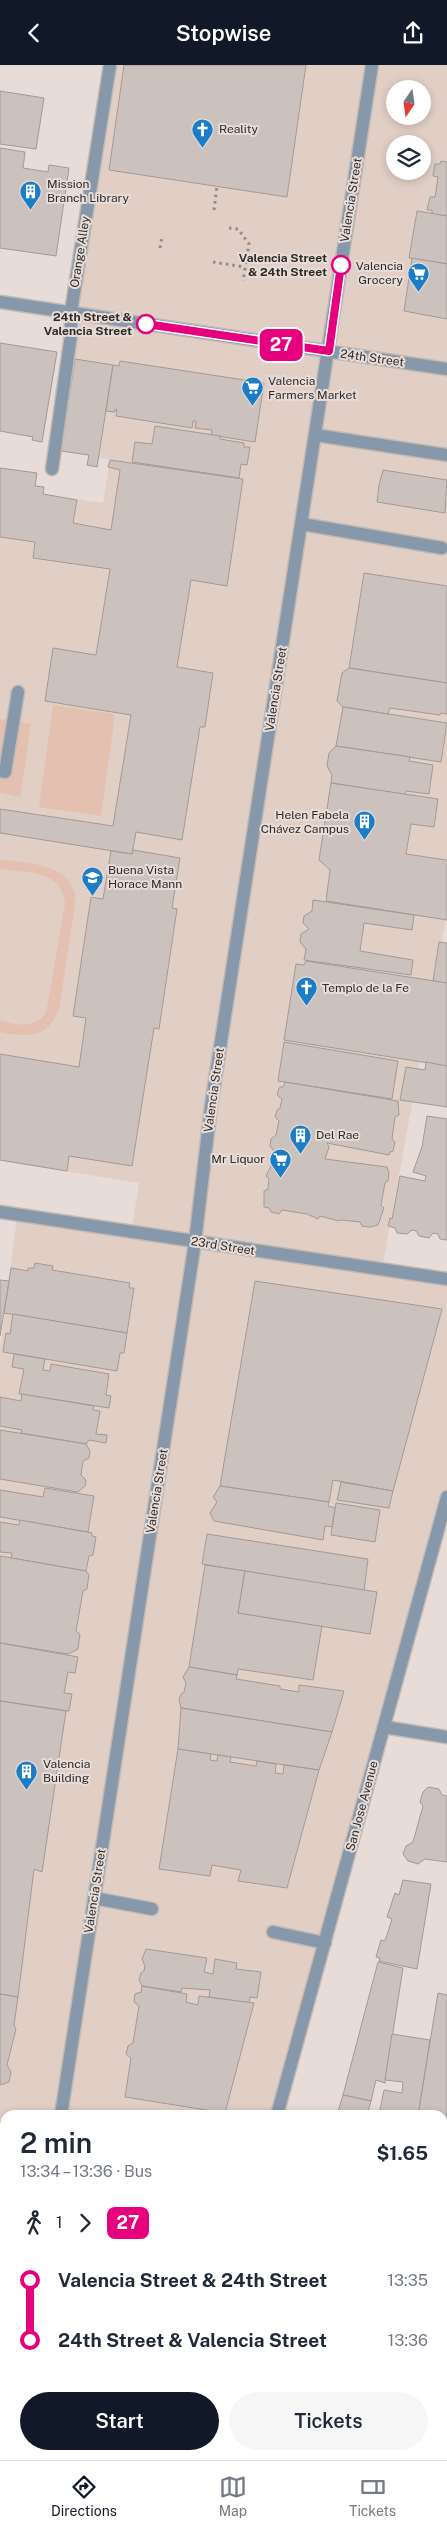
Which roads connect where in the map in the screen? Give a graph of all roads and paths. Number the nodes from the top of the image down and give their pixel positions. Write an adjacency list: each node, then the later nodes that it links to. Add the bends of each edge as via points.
1 (110, 65): 12 (street, Orange Alley)
2 (372, 65): 13 (street, Valencia Street)
3 (217, 186): 4 (path)
4 (214, 210)
5 (229, 228): 9 (path, via 238,229 248,245)
6 (162, 237): 7 (path)
7 (160, 248)
8 (213, 262): 9 (path)
9 (245, 267): 10 (path)
10 (243, 281)
11 (0, 302): 12 (street, 24th Street)
12 (71, 312): 13 (street, 24th Street); 17 (street, Orange Alley, via 71,335)
13 (329, 351): 14 (street, 24th Street); 15 (street, Valencia Street)
14 (447, 369)
15 (315, 435): 16 (street); 18 (street, Valencia Street)
16 (447, 455)
17 (52, 469)
18 (302, 523): 19 (street); 23 (street, Valencia Street, via 211,1106)
19 (442, 548)
20 (18, 692): 21 (street, via 5,772)
21 (0, 771)
22 (0, 1212): 23 (street, 23rd Street)
23 (195, 1241): 24 (street, 23rd Street); 28 (street, Valencia Street)
24 (447, 1279)
25 (447, 1497): 26 (street, San Jose Avenue)
26 (384, 1727): 27 (street); 31 (street, San Jose Avenue)
27 (447, 1737)
28 (94, 1898): 29 (street); 32 (street, Valencia Street)
29 (152, 1909)
30 (273, 1932): 31 (street)
31 (325, 1943): 33 (street, San Jose Avenue)
32 (62, 2110)
33 (278, 2110)

